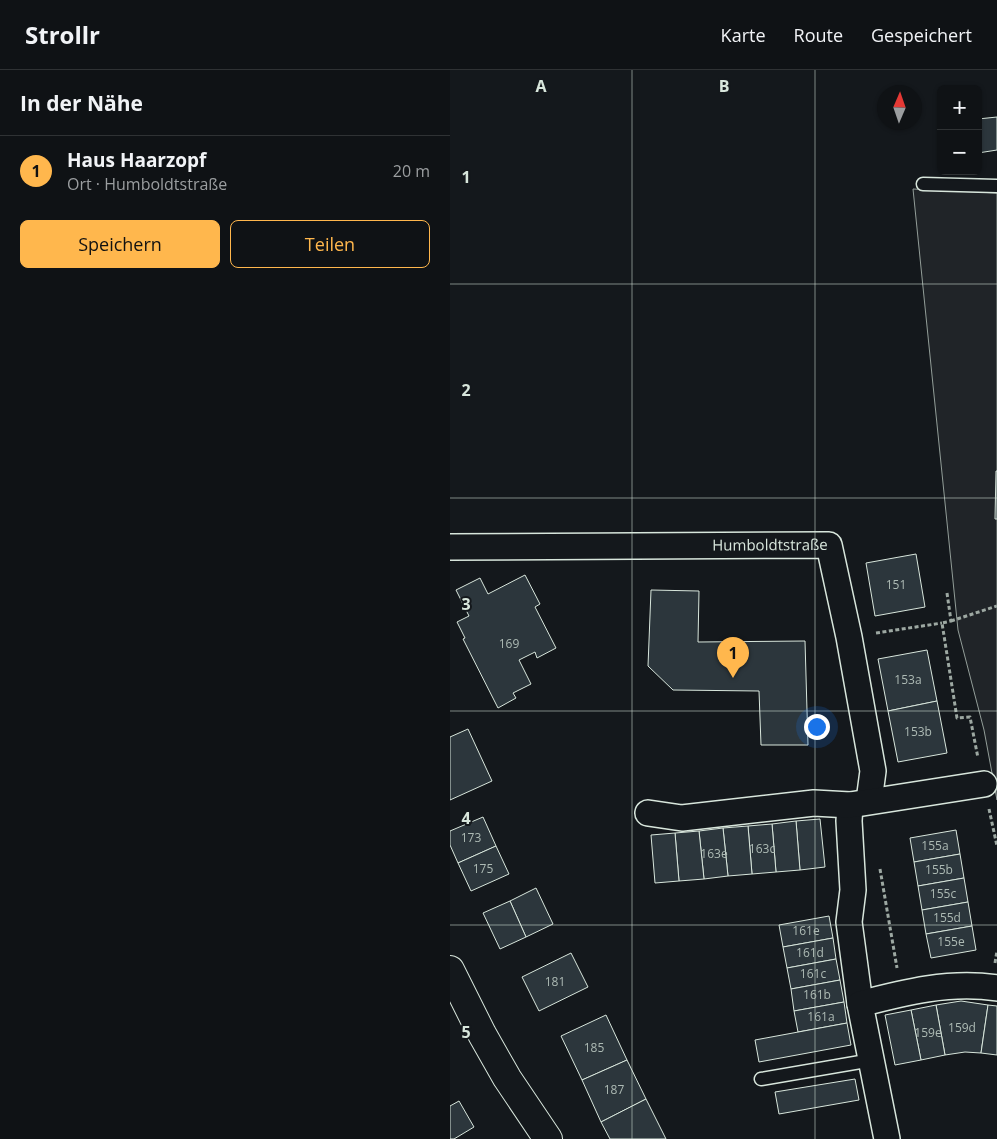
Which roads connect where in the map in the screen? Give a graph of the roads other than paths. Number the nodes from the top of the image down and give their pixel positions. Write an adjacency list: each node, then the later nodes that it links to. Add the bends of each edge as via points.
1 (923, 184): 2 (lane)
2 (997, 186)
3 (450, 547): 5 (street, Humboldtstraße, via 829,545 873,771)
4 (984, 784): 5 (street)
5 (860, 803): 6 (street, via 814,803 682,818); 9 (street, Humboldtstraße, via 849,822 853,890 849,922)
6 (648, 813)
7 (450, 970): 12 (street, via 507,1078)
8 (997, 988): 9 (street, via 953,986 901,993)
9 (860, 1004): 10 (street, Humboldtstraße)
10 (872, 1060): 11 (lane); 13 (street, Humboldtstraße)
11 (761, 1079)
12 (548, 1139)
13 (887, 1139)

